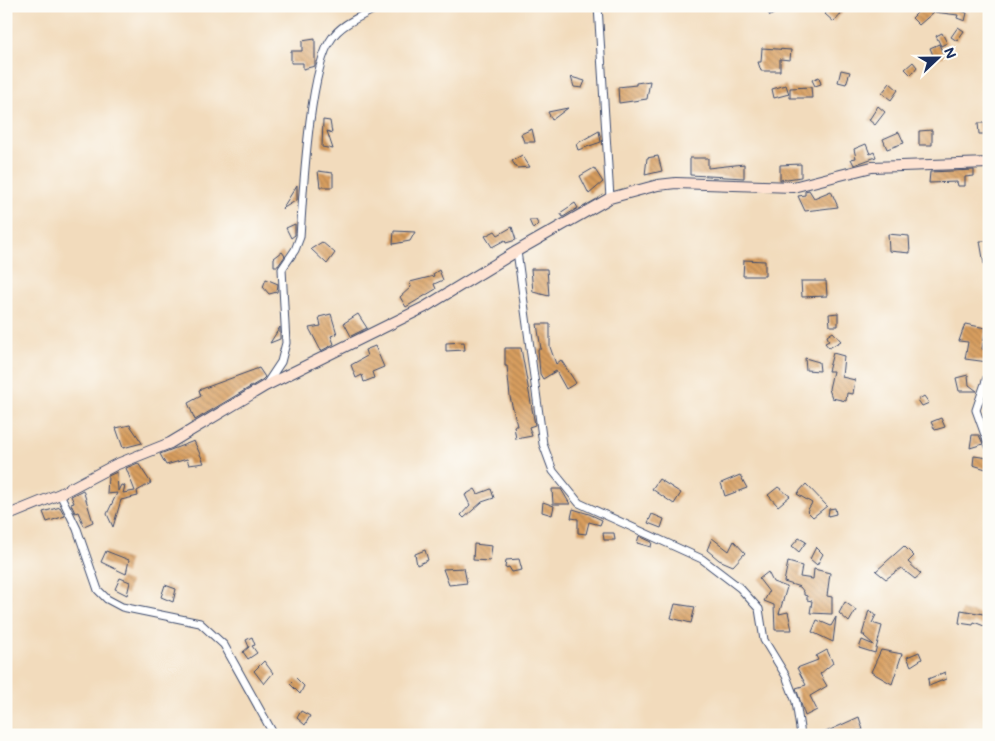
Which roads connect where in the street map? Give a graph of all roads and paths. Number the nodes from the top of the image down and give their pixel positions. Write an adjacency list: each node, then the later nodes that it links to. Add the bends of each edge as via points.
1 (379, 6): 7 (street, via 345,25 332,37 324,52 315,88 300,237 296,250 282,269 286,343 281,362)
2 (598, 6): 4 (street)
3 (989, 163): 4 (street, via 872,167 805,186 676,183)
4 (610, 198): 5 (street)
5 (517, 250): 7 (street, via 425,307); 12 (street, via 542,444 554,471 579,503 702,559 740,588 760,609 764,640 786,676 796,702)
6 (989, 372): 8 (street, via 976,410)
7 (265, 386): 9 (street, via 170,443 115,465)
8 (989, 446)
9 (60, 494): 10 (street); 11 (street, via 98,590 122,607 200,623 224,645)
10 (6, 516)
11 (274, 735)
12 (801, 735)

